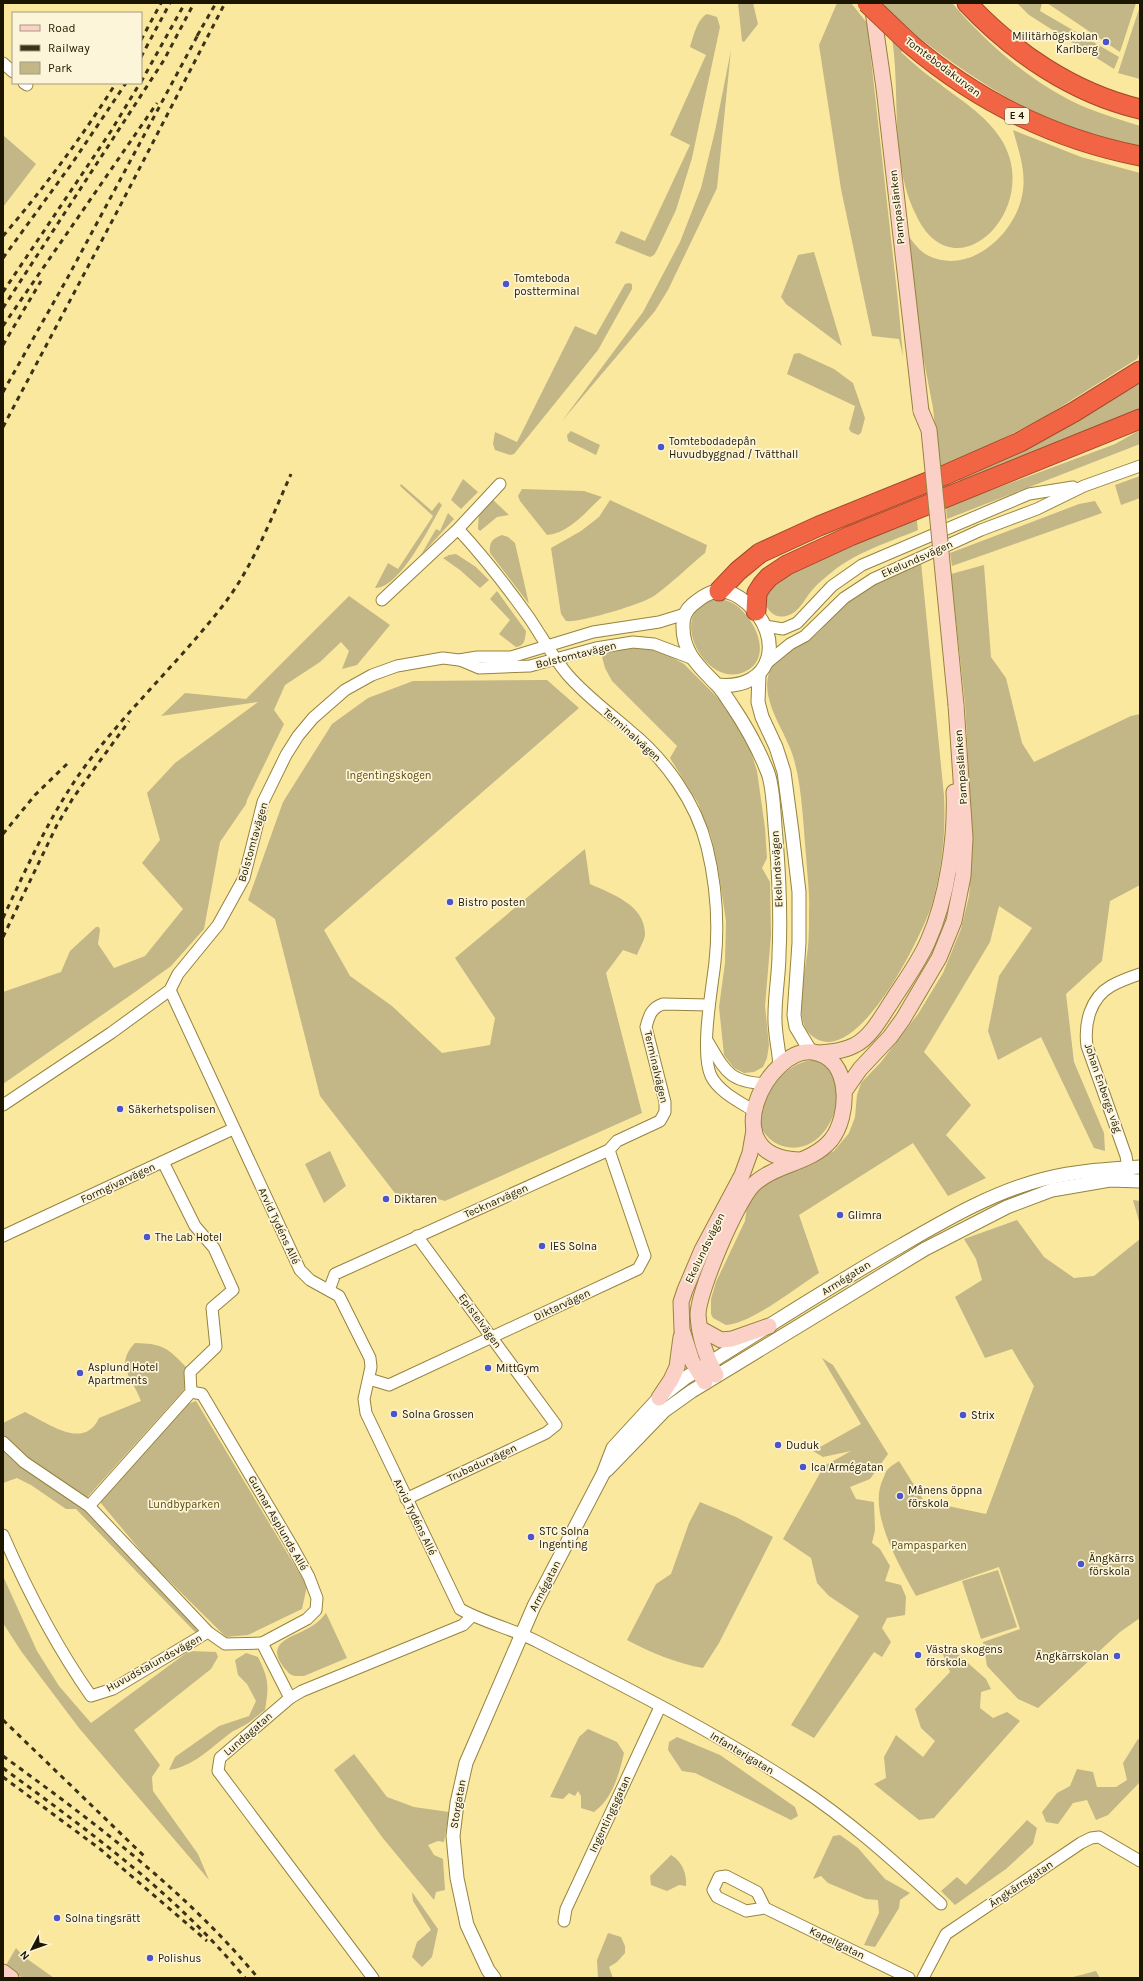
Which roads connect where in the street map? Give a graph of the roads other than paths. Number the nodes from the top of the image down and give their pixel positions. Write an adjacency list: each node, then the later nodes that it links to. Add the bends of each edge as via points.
1 (868, 3): 7 (highway, Tomtebodakurvan / E 4, bridge, via 910,44 946,73 982,97 1011,113 1076,140)
2 (872, 3): 25 (main road, Pampaslänken, bridge, via 921,411 928,430)
3 (967, 3): 6 (highway, via 1004,39 1040,65 1096,94)
4 (3, 63): 5 (street)
5 (12, 71)
6 (1140, 109)
7 (1140, 156)
8 (1140, 371): 14 (highway, via 1020,442 760,553 738,571)
9 (1140, 420): 17 (highway, via 850,536 787,565 769,577 757,593)
10 (1140, 466): 12 (street, Ekelundsvägen)
11 (500, 484): 13 (street)
12 (1084, 486): 17 (street, Ekelundsvägen, via 1029,494 862,565 832,586 797,623 783,629); 22 (street, Ekelundsvägen, via 1037,509 981,530 859,587 825,614 805,636 790,644)
13 (458, 529): 15 (street); 18 (street, Terminalvägen, via 507,588)
14 (720, 591): 16 (street, via 701,598); 17 (street, via 742,599)
15 (382, 600)
16 (685, 614): 18 (street, Bolstomtavägen, via 659,622 593,632); 19 (street, via 683,636)
17 (760, 619): 22 (street, via 769,644)
18 (547, 647): 20 (street, Terminalvägen); 21 (street, Bolstomtavägen, via 511,657)
19 (691, 658): 20 (street, Bolstomtavägen, via 654,644 633,642 596,648); 24 (street)
20 (556, 659): 21 (street, Bolstomtavägen, via 530,666 508,668 479,668); 28 (street, Terminalvägen, via 582,690 647,745 663,762 698,820 711,866 716,916 715,961)
21 (459, 660): 27 (street, Bolstomtavägen, via 443,658 397,666 372,675 345,690 313,718 286,755 263,802 244,878 232,903 218,925 178,974)
22 (768, 662): 23 (street)
23 (759, 675): 24 (street, via 732,687); 30 (street, Ekelundsvägen, via 758,702 784,772 799,892 799,943 794,1015 796,1027)
24 (717, 686): 31 (street, Ekelundsvägen, via 745,726 769,776 780,892 775,1017)
25 (951, 706): 30 (main road, Pampaslänken, via 954,803 946,882 939,914 928,943 885,1012 866,1036 856,1045 844,1050); 33 (main road, Pampaslänken, via 965,838 963,876 954,921 938,958 903,1019 890,1038 860,1069)
26 (1140, 974): 42 (street, Johan Enbergs väg, via 1111,986 1102,993 1094,1002 1086,1032 1087,1046 1126,1156)
27 (170, 990): 34 (street, Bolstomtavägen); 37 (street, Arvid Tydéns Allé)
28 (709, 1005): 29 (street, Terminalvägen); 36 (street, Terminalvägen, via 663,1004 656,1007 649,1016 646,1027 665,1102)
29 (708, 1042): 32 (street, via 725,1070 733,1077 749,1083); 35 (street, Terminalvägen, via 707,1063 712,1077 723,1090)
30 (815, 1053): 31 (main road, Ekelundsvägen, via 789,1058); 33 (main road, Ekelundsvägen, via 836,1068 841,1076)
31 (780, 1066): 32 (main road, Ekelundsvägen, via 772,1073)
32 (766, 1084): 35 (main road, Ekelundsvägen, via 757,1097)
33 (844, 1092): 40 (main road, Ekelundsvägen, via 841,1120 835,1134 823,1147)
34 (3, 1105)
35 (754, 1111): 38 (main road, Ekelundsvägen)
36 (665, 1112): 39 (street, Tecknarvägen, via 660,1121 617,1141)
37 (233, 1129): 41 (street, Formgivarvägen); 46 (street, Arvid Tydéns Allé, via 300,1270 310,1280)
38 (754, 1129): 40 (main road, Ekelundsvägen, via 756,1138 768,1153 777,1158); 49 (main road, Ekelundsvägen, via 750,1153 742,1175 702,1250 685,1290 681,1302)
39 (609, 1150): 45 (street, Tecknarvägen); 50 (street, Diktarvägen, via 645,1256 638,1269)
40 (799, 1160): 48 (main road, Ekelundsvägen, via 753,1185 742,1200 704,1284 698,1315)
41 (163, 1162): 44 (street, Formgivarvägen); 53 (street, via 195,1226 214,1248 233,1290 212,1308 216,1347 190,1372)
42 (1134, 1167): 43 (street, Johan Enbergs väg); 47 (street, Armégatan, via 1104,1168 1044,1179 998,1194 951,1216)
43 (1135, 1181): 51 (street, Armégatan, via 1110,1180 1052,1190 1007,1207 926,1249)
44 (3, 1236)
45 (417, 1236): 46 (street, Tecknarvägen, via 335,1274); 50 (street, Epistelvägen)
46 (329, 1290): 52 (street, Arvid Tydéns Allé, via 339,1296 370,1358)
47 (769, 1326): 48 (main road, via 732,1339 721,1340); 51 (street, Armégatan)
48 (701, 1329): 51 (main road, Ekelundsvägen)
49 (682, 1330): 51 (main road, Ekelundsvägen, via 692,1361); 54 (main road, via 677,1367)
50 (492, 1337): 52 (street, Diktarvägen, via 388,1385); 55 (street, Epistelvägen)
51 (707, 1372): 54 (street, Armégatan); 57 (street, Armégatan, via 664,1411)
52 (369, 1379): 58 (street, Arvid Tydéns Allé, via 364,1399 366,1413)
53 (191, 1392): 59 (street); 64 (street, Gunnar Asplunds Allé, via 202,1394 292,1546 317,1598 316,1610 307,1619)
54 (658, 1398): 57 (street, Armégatan, via 613,1448)
55 (556, 1425): 58 (street, Trubadurvägen, via 546,1433)
56 (3, 1442): 59 (street, Gunnar Asplunds Allé, via 24,1462)
57 (603, 1474): 63 (street, Armégatan)
58 (406, 1499): 61 (street, Arvid Tydéns Allé, via 460,1609)
59 (89, 1506): 62 (street, Gunnar Asplunds Allé)
60 (3, 1535): 62 (street, Huvudstalundsvägen, via 43,1621 91,1696 113,1689)
61 (472, 1616): 63 (street); 65 (street, Lundagatan, via 463,1625)
62 (208, 1632): 64 (street, Gunnar Asplunds Allé, via 225,1644)
63 (522, 1634): 66 (street, Infanterigatan); 74 (street, Storgatan, via 466,1763 453,1836 457,1878 467,1925)
64 (262, 1643): 65 (street)
65 (290, 1698): 73 (street, Lundagatan, via 220,1758 218,1771)
66 (660, 1707): 68 (street, Infanterigatan, via 723,1741 797,1786 880,1848); 70 (street, Ingentingsgatan, via 566,1909)
67 (1140, 1861): 76 (street, Ängkärrsgatan, via 1099,1837 1080,1843 946,1934)
68 (941, 1904)
69 (765, 1908): 75 (street, Kapellgatan)
70 (564, 1921)
71 (3, 1972): 72 (main road)
72 (12, 1978)
73 (372, 1978)
74 (494, 1978)
75 (909, 1978)
76 (923, 1978)

